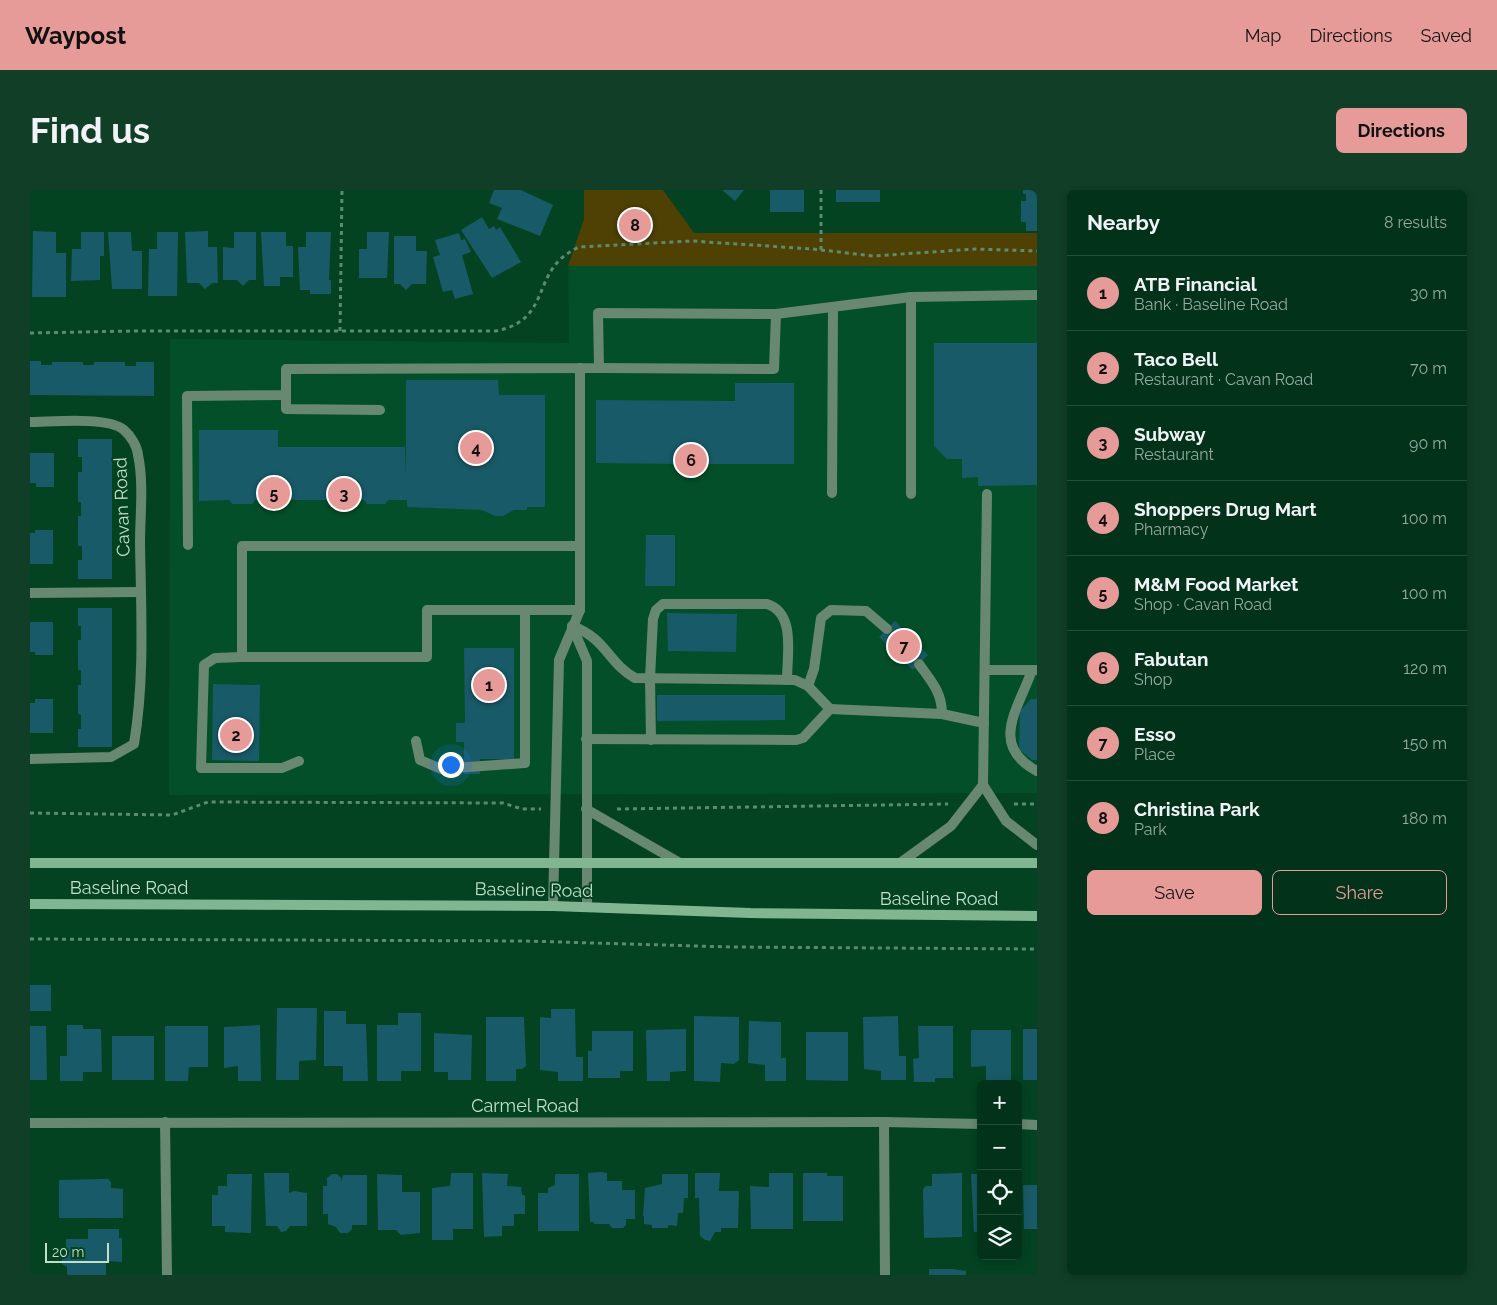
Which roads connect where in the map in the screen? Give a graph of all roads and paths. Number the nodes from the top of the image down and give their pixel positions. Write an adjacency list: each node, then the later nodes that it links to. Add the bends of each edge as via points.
1 (342, 190): 9 (path)
2 (821, 190): 3 (path)
3 (822, 250): 4 (path, via 873,256 967,249); 9 (path, via 692,242 579,247 556,262 527,318 511,328 496,331)
4 (1037, 251)
5 (1037, 295): 6 (street)
6 (911, 297): 7 (street); 17 (street)
7 (833, 308): 8 (street); 16 (street)
8 (776, 314): 12 (street, via 774,369); 12 (street, via 598,313)
9 (340, 331): 10 (path)
10 (30, 333)
11 (580, 368): 12 (street); 13 (street, via 286,369); 20 (street)
12 (599, 368)
13 (286, 395): 14 (street, via 286,409); 19 (street, via 187,396)
14 (380, 410)
15 (30, 422): 21 (street, Cavan Road, via 100,422 121,428 128,434 137,450 140,467)
16 (832, 493)
17 (911, 494)
18 (987, 494): 29 (street)
19 (188, 545)
20 (580, 546): 24 (street); 27 (street, via 242,546)
21 (140, 592): 22 (street); 40 (street, Cavan Road, via 139,716 134,744 111,758)
22 (30, 593)
23 (525, 610): 24 (street); 27 (street, via 427,610 427,657); 39 (street, via 526,763 441,769 420,760)
24 (580, 610): 25 (street)
25 (572, 626): 31 (street, via 602,644 631,675); 37 (street, via 586,661); 53 (street, via 559,660)
26 (887, 629): 33 (street, via 866,611 831,610 821,618 814,669)
27 (242, 657): 41 (street, via 215,658 204,665 201,768 282,768)
28 (919, 664): 35 (street, via 938,690)
29 (986, 670): 30 (street); 36 (street)
30 (1035, 670): 42 (street, via 1013,714 1010,742 1020,762)
31 (650, 678): 32 (street); 32 (street, via 653,619 663,604 758,604 777,607 787,622); 38 (street)
32 (787, 680): 33 (street)
33 (808, 686): 34 (street)
34 (830, 709): 35 (street); 38 (street, via 803,738 796,740)
35 (942, 714): 36 (street)
36 (984, 723): 43 (street)
37 (586, 740): 38 (street); 47 (street)
38 (651, 740)
39 (416, 741)
40 (30, 759)
41 (299, 761)
42 (1037, 771)
43 (983, 785): 51 (street, via 1006,821); 57 (street, via 951,826)
44 (952, 804): 49 (path)
45 (1014, 804): 46 (path)
46 (1037, 804)
47 (586, 808): 54 (street); 56 (street)
48 (522, 809): 50 (path, via 503,802 208,802 172,815)
49 (617, 809)
50 (30, 813)
51 (1037, 845)
52 (30, 863): 53 (main road, Baseline Road)
53 (555, 863): 56 (main road, Baseline Road); 59 (street)
54 (680, 863): 56 (main road, Baseline Road); 57 (main road, Baseline Road)
55 (1037, 863): 57 (main road, Baseline Road)
56 (588, 864): 60 (street)
57 (900, 864)
58 (30, 904): 59 (main road, Baseline Road)
59 (553, 906): 60 (main road, Baseline Road)
60 (587, 908): 61 (main road, Baseline Road, via 750,914)
61 (1037, 916)
62 (30, 939): 63 (path, via 526,941 722,947)
63 (1037, 949)
64 (166, 1122): 65 (street, Carmel Road); 66 (street, Carmel Road); 70 (street)
65 (884, 1122): 67 (street, Carmel Road); 71 (street)
66 (30, 1123)
67 (977, 1124)
68 (1022, 1124): 69 (street)
69 (1037, 1125)
70 (167, 1275)
71 (886, 1275)

